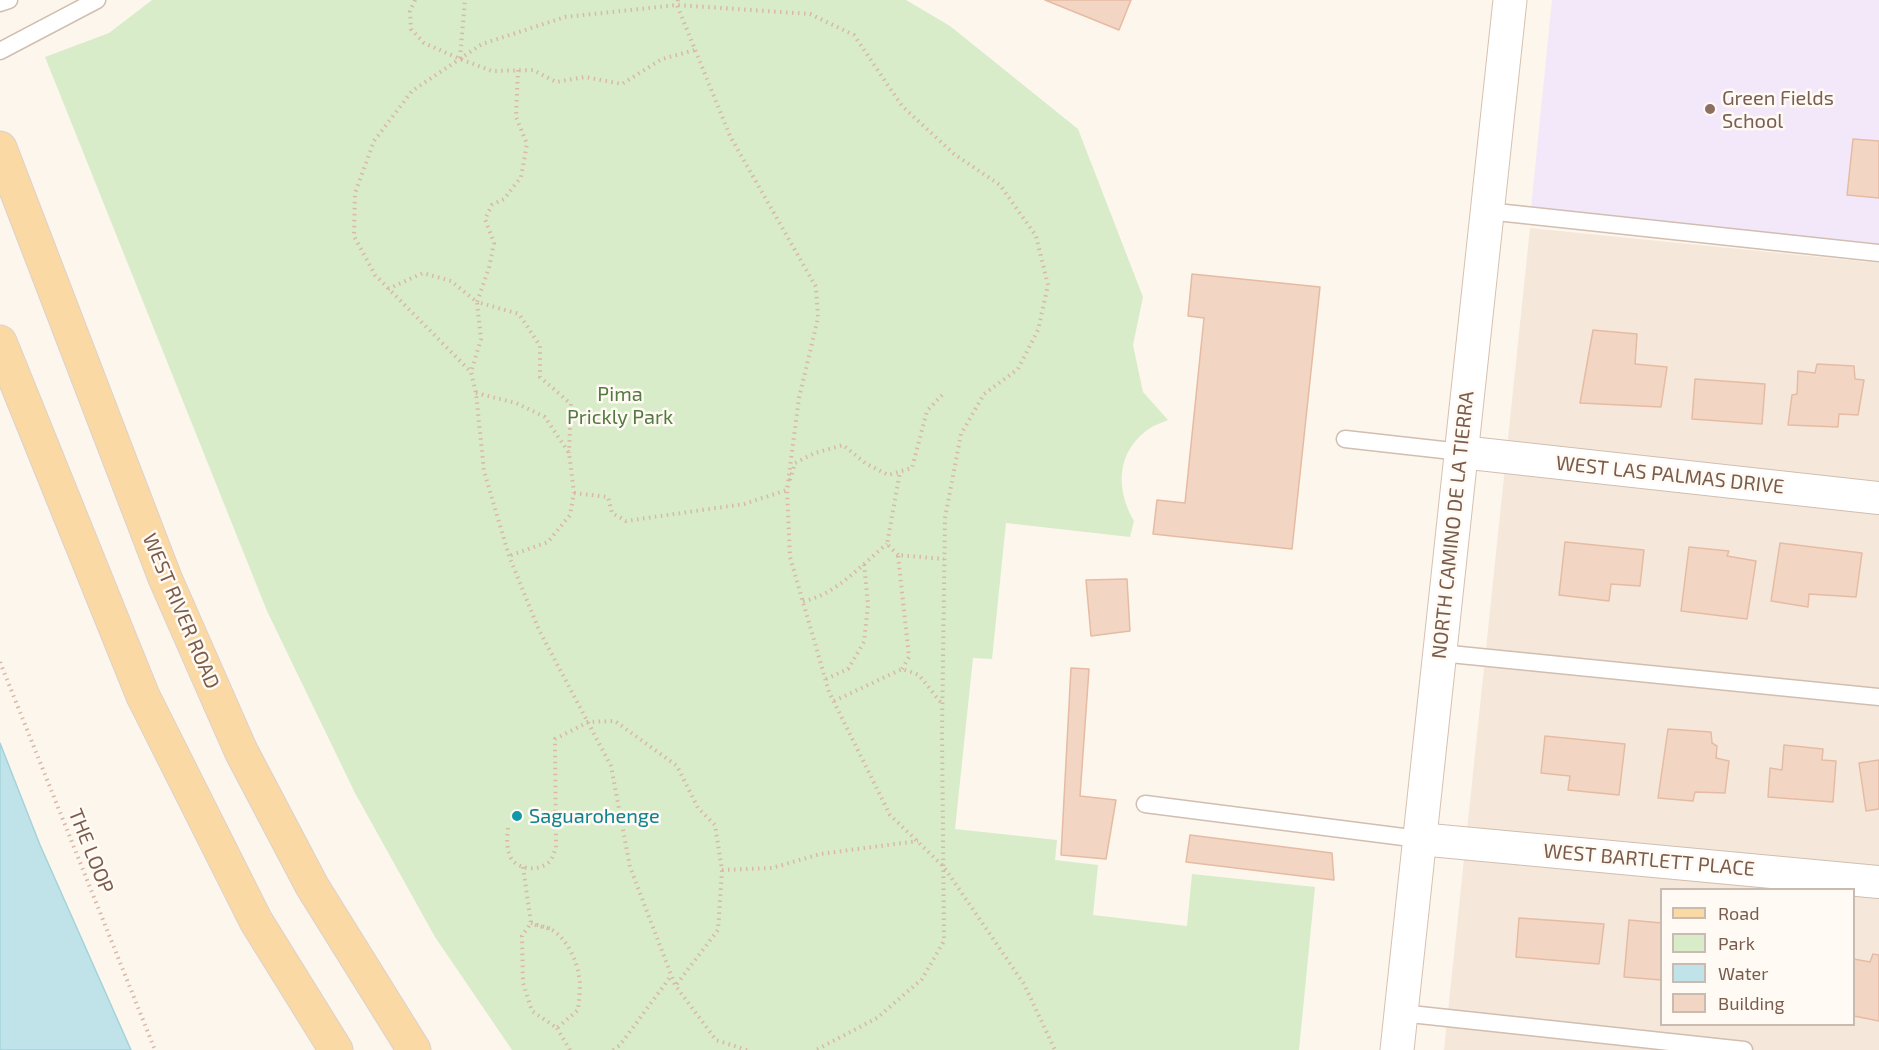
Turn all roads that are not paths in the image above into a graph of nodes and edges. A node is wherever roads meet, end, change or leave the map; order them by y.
1 (9, 0) edge
2 (97, 0) edge
3 (1510, 0) edge
4 (0, 3) edge
5 (0, 51) edge
6 (0, 148) edge
7 (1487, 211) junction
8 (1879, 253) edge
9 (0, 342) edge
10 (1345, 439) dead end
11 (1461, 452) junction
12 (1879, 498) edge
13 (1440, 653) junction
14 (1879, 697) edge
15 (1145, 804) dead end
16 (1419, 839) junction
17 (1879, 882) edge
18 (1401, 1013) junction
19 (336, 1050) edge
20 (414, 1050) edge
21 (1397, 1050) edge
22 (1744, 1050) edge

1 - 4 lane
2 - 5 lane
3 - 7 street, NORTH CAMINO DE LA TIERRA
6 - 20 main road, WEST RIVER ROAD
7 - 8 lane
7 - 11 street, NORTH CAMINO DE LA TIERRA
9 - 19 main road
10 - 11 lane
11 - 12 street, WEST LAS PALMAS DRIVE
11 - 13 street, NORTH CAMINO DE LA TIERRA
13 - 14 lane
13 - 16 street, NORTH CAMINO DE LA TIERRA
15 - 16 lane
16 - 17 street, WEST BARTLETT PLACE
16 - 18 street, NORTH CAMINO DE LA TIERRA
18 - 21 street, NORTH CAMINO DE LA TIERRA
18 - 22 lane

